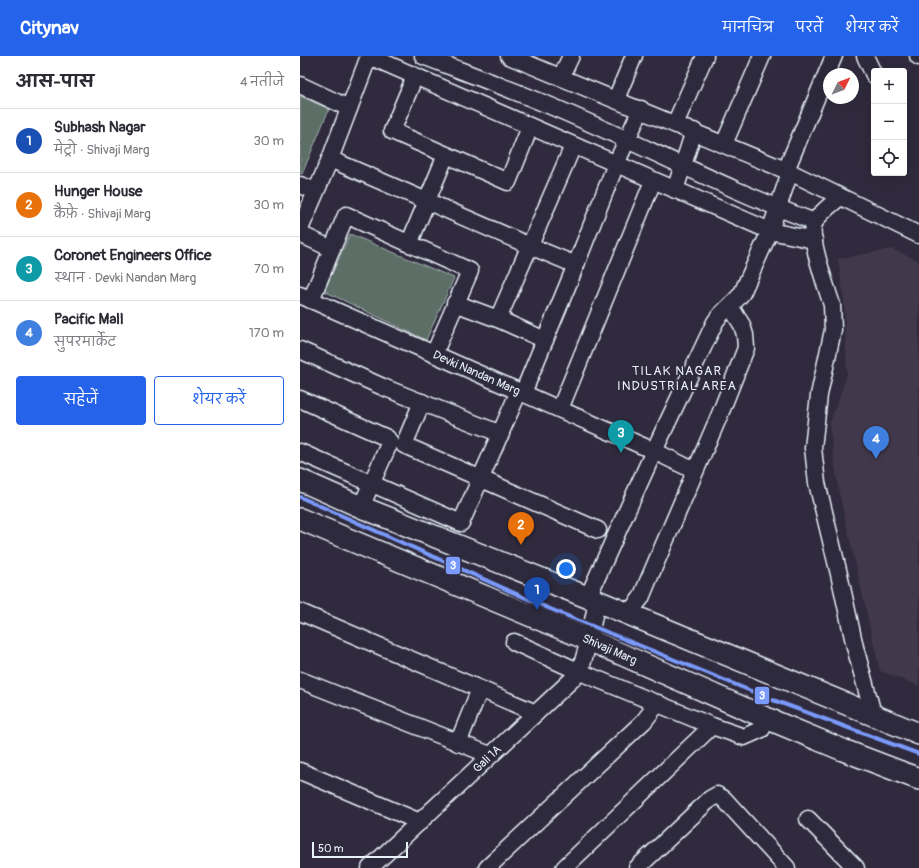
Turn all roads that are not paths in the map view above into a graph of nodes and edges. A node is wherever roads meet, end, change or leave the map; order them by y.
1 (369, 56) edge
2 (423, 56) edge
3 (571, 56) edge
4 (634, 56) edge
5 (706, 56) edge
6 (762, 56) edge
7 (834, 56) edge
8 (865, 56) edge
9 (512, 57) edge
10 (871, 69) edge
11 (415, 76) junction
12 (561, 77) junction
13 (300, 85) edge
14 (616, 99) junction
15 (349, 108) junction
16 (641, 109) junction
17 (675, 124) junction
18 (530, 127) junction
19 (694, 131) junction
20 (628, 141) junction
21 (724, 144) junction
22 (573, 146) junction
23 (446, 155) junction
24 (330, 159) junction
25 (616, 164) junction
26 (683, 166) junction
27 (788, 171) junction
28 (654, 180) junction
29 (300, 185) edge
30 (675, 190) junction
31 (316, 191) junction
32 (840, 197) junction
33 (427, 202) junction
34 (778, 208) junction
35 (815, 222) junction
36 (300, 229) edge
37 (770, 232) junction
38 (300, 234) edge
39 (919, 235) edge
40 (814, 240) junction
41 (409, 244) junction
42 (530, 246) junction
43 (332, 249) junction
44 (576, 265) junction
45 (306, 297) edge
46 (455, 303) junction
47 (730, 306) junction
48 (498, 318) junction
49 (545, 340) junction
50 (300, 350) edge
51 (434, 354) junction
52 (521, 392) junction
53 (300, 399) edge
54 (422, 402) junction
55 (560, 409) junction
56 (501, 434) junction
57 (654, 451) junction
58 (300, 452) edge
59 (695, 471) junction
60 (481, 479) junction
61 (300, 480) edge
62 (372, 484) junction
63 (361, 507) junction
64 (300, 519) edge
65 (598, 530) dead end
66 (592, 599) junction
67 (300, 612) edge
68 (628, 614) junction
69 (589, 640) junction
70 (514, 642) dead end
71 (580, 672) junction
72 (300, 680) edge
73 (480, 689) junction
74 (658, 703) junction
75 (536, 713) junction
76 (873, 714) junction
77 (766, 718) junction
78 (712, 726) junction
79 (919, 734) edge
80 (458, 743) junction
81 (490, 756) junction
82 (300, 771) edge
83 (919, 779) edge
84 (808, 819) dead end
85 (420, 822) junction
86 (642, 867) edge
87 (370, 868) edge
88 (487, 868) edge
89 (564, 868) edge
90 (787, 868) edge
91 (856, 868) edge

1 - 11 street
1 - 15 street
2 - 20 street
3 - 12 street
4 - 14 street
5 - 17 street
6 - 21 street
7 - 27 street
8 - 10 street
9 - 12 street
11 - 18 street
11 - 23 street
12 - 14 street
13 - 15 street
14 - 16 street
15 - 24 street
16 - 17 street
16 - 20 street
17 - 19 street
18 - 22 street
18 - 23 street
19 - 21 street
19 - 26 street
20 - 25 street
20 - 26 street
21 - 27 street
22 - 25 street
22 - 42 street
23 - 33 street
24 - 31 street
24 - 33 street
25 - 28 street
25 - 44 street
26 - 30 street
26 - 34 street
27 - 32 street
27 - 34 street
28 - 30 street
28 - 55 street
29 - 31 street
30 - 37 street
31 - 36 street
32 - 35 street
32 - 39 street
33 - 41 street
33 - 42 street
34 - 35 street
34 - 37 street
35 - 40 street
37 - 40 street
37 - 47 street
38 - 43 street
40 - 76 street
41 - 43 street
41 - 46 street
42 - 44 street
42 - 48 street
43 - 45 street
44 - 49 street
45 - 51 street, Devki Nandan Marg
46 - 48 street
46 - 51 street
47 - 57 street
47 - 59 street
48 - 49 street
49 - 52 street
50 - 54 street
51 - 52 street, Devki Nandan Marg
52 - 55 street, Devki Nandan Marg
52 - 56 street
53 - 62 street
54 - 56 street
54 - 60 street
55 - 57 street, Devki Nandan Marg
56 - 60 street
57 - 59 street, Devki Nandan Marg
57 - 66 street
58 - 62 street
59 - 68 street
60 - 62 street
60 - 65 street
61 - 63 main road
62 - 63 street
63 - 66 main road
64 - 69 main road, Shivaji Marg
66 - 68 main road
66 - 69 street
67 - 73 street
68 - 76 main road
69 - 71 street
69 - 77 main road, Shivaji Marg
70 - 71 street
71 - 74 street
71 - 75 street, Gali 1A
72 - 80 street
73 - 75 street
73 - 80 street
74 - 78 street
74 - 88 street
75 - 81 street, Gali 1A
76 - 79 main road
77 - 78 street
77 - 83 main road, Shivaji Marg
78 - 89 street
80 - 81 street
81 - 85 street, Gali 1A
82 - 85 street
84 - 91 street
85 - 87 street, Gali 1A
86 - 90 street

